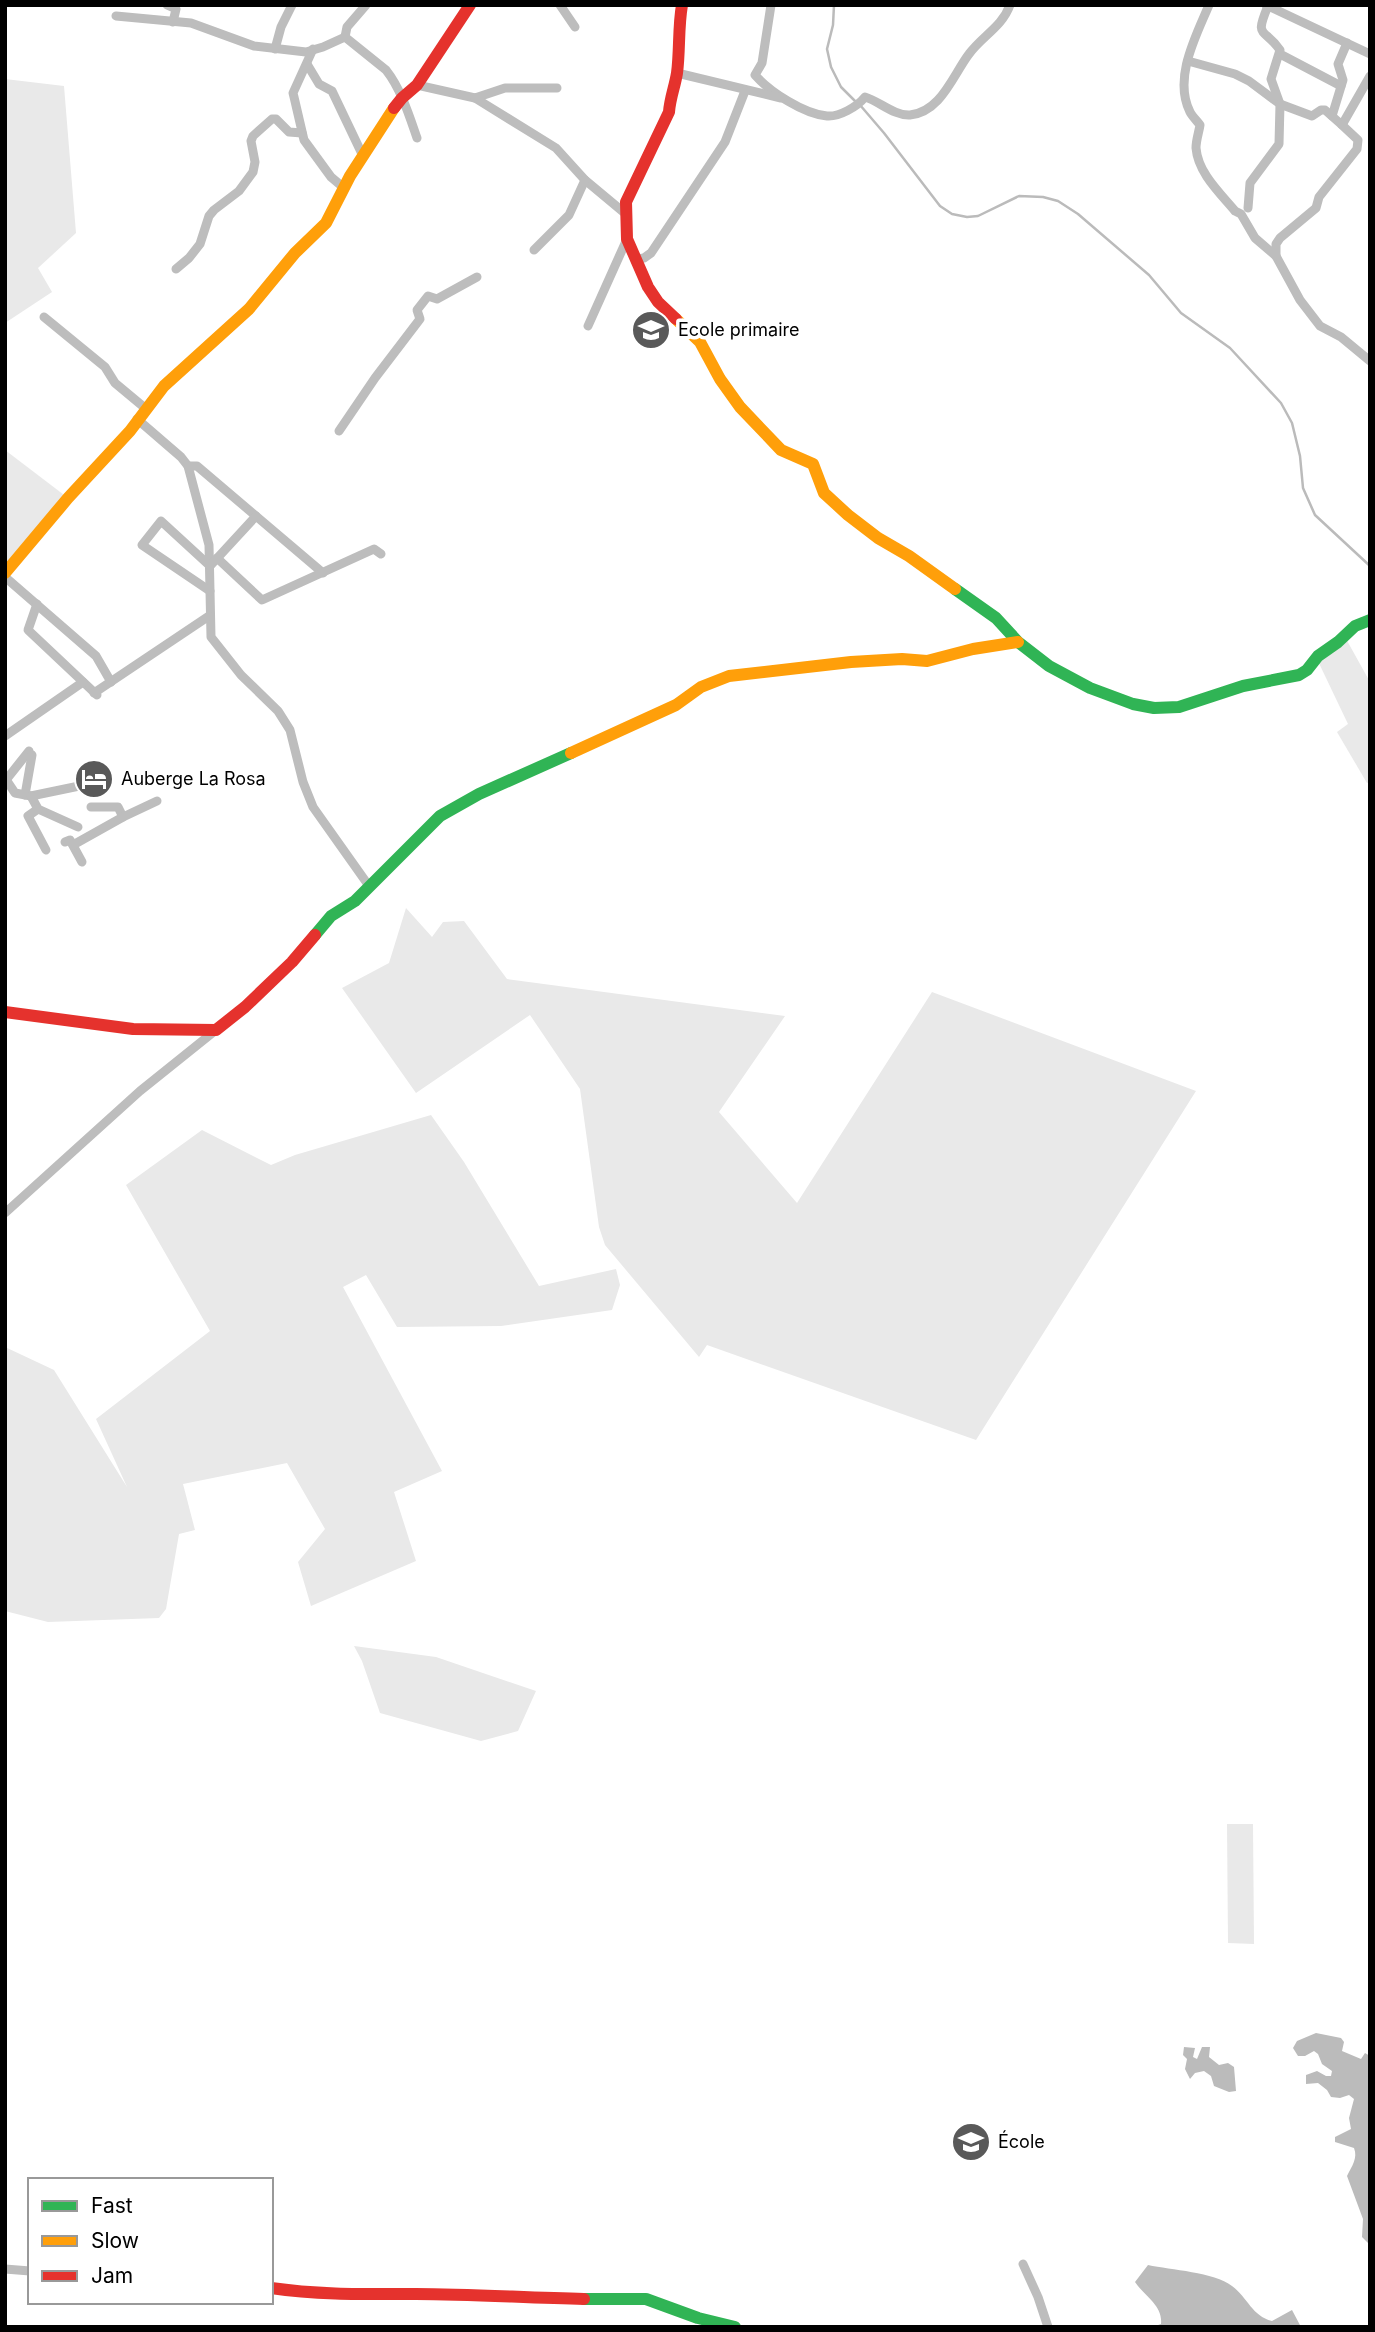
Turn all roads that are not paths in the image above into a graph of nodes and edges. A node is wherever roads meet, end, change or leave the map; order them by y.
1 (167, 5) edge
2 (292, 5) edge
3 (366, 5) edge
4 (470, 5) edge
5 (560, 5) edge
6 (682, 5) edge
7 (771, 5) edge
8 (1010, 5) edge
9 (1209, 5) edge
10 (1267, 6) edge
11 (116, 16) dead end
12 (173, 22) junction
13 (575, 27) dead end
14 (345, 37) junction
15 (1347, 43) junction
16 (275, 49) junction
17 (313, 49) junction
18 (1280, 54) junction
19 (1370, 54) edge
20 (1188, 61) junction
21 (307, 64) junction
22 (677, 73) junction
23 (1370, 76) edge
24 (417, 85) junction
25 (1341, 86) junction
26 (557, 88) dead end
27 (745, 91) junction
28 (475, 97) junction
29 (402, 98) junction
30 (785, 99) junction
31 (1280, 104) junction
32 (1332, 116) junction
33 (1342, 125) junction
34 (302, 133) junction
35 (417, 138) dead end
36 (363, 156) junction
37 (585, 180) junction
38 (344, 188) junction
39 (1248, 208) dead end
40 (627, 215) junction
41 (627, 239) junction
42 (534, 250) dead end
43 (1276, 256) junction
44 (637, 259) junction
45 (176, 269) dead end
46 (477, 278) dead end
47 (44, 317) dead end
48 (588, 326) dead end
49 (1370, 361) edge
50 (145, 408) junction
51 (137, 419) junction
52 (339, 431) dead end
53 (188, 466) junction
54 (256, 516) junction
55 (381, 554) dead end
56 (213, 562) junction
57 (323, 573) junction
58 (5, 575) edge
59 (210, 590) junction
60 (37, 604) junction
61 (209, 616) junction
62 (1370, 620) edge
63 (1018, 642) junction
64 (83, 682) junction
65 (111, 682) junction
66 (5, 723) edge
67 (9, 733) edge
68 (6, 779) edge
69 (84, 785) dead end
70 (28, 795) junction
71 (157, 801) dead end
72 (91, 807) dead end
73 (38, 809) junction
74 (123, 817) junction
75 (78, 827) dead end
76 (46, 850) dead end
77 (82, 858) dead end
78 (369, 886) junction
79 (5, 1012) edge
80 (216, 1030) junction
81 (5, 1213) edge
82 (1023, 2264) dead end
83 (5, 2269) edge
84 (28, 2271) edge
85 (273, 2288) edge
86 (735, 2327) edge
87 (1048, 2327) edge

1 - 12 street
2 - 16 street
3 - 14 street
4 - 24 street
5 - 13 street
6 - 22 street
7 - 30 street
8 - 30 street
9 - 20 street
10 - 15 street
10 - 18 street
11 - 12 street
12 - 16 street
14 - 17 street
14 - 29 street
15 - 19 street
15 - 25 street
16 - 17 street
17 - 21 street
18 - 25 street
18 - 31 street
20 - 31 street
20 - 43 street
21 - 34 street
21 - 36 street
22 - 27 street
22 - 40 street
23 - 33 street
24 - 28 street
24 - 29 street
25 - 32 street
26 - 28 street
27 - 30 street
27 - 44 street
28 - 37 street
29 - 35 street
29 - 36 street
31 - 32 street
31 - 39 street
32 - 33 street
33 - 43 street
34 - 38 street
34 - 45 street
36 - 38 street
37 - 40 street
37 - 42 street
38 - 50 street
40 - 41 street
41 - 44 street
41 - 48 street
43 - 49 street
44 - 63 street
46 - 52 street
47 - 50 street
50 - 51 street
51 - 53 street
51 - 58 street
53 - 54 street
53 - 56 street
54 - 56 street
54 - 57 street
55 - 57 street
56 - 57 street
56 - 59 street
56 - 59 street
58 - 60 street
59 - 61 street
60 - 64 street
60 - 65 street
61 - 65 street
61 - 78 street
62 - 63 street
63 - 78 street
64 - 65 street
64 - 67 street
66 - 67 street
68 - 70 street
68 - 70 street
69 - 70 street
70 - 73 street
71 - 74 street
72 - 74 street
73 - 75 street
73 - 76 street
74 - 77 street
78 - 80 street
79 - 80 street
80 - 81 street
82 - 87 street
83 - 84 street
85 - 86 street

